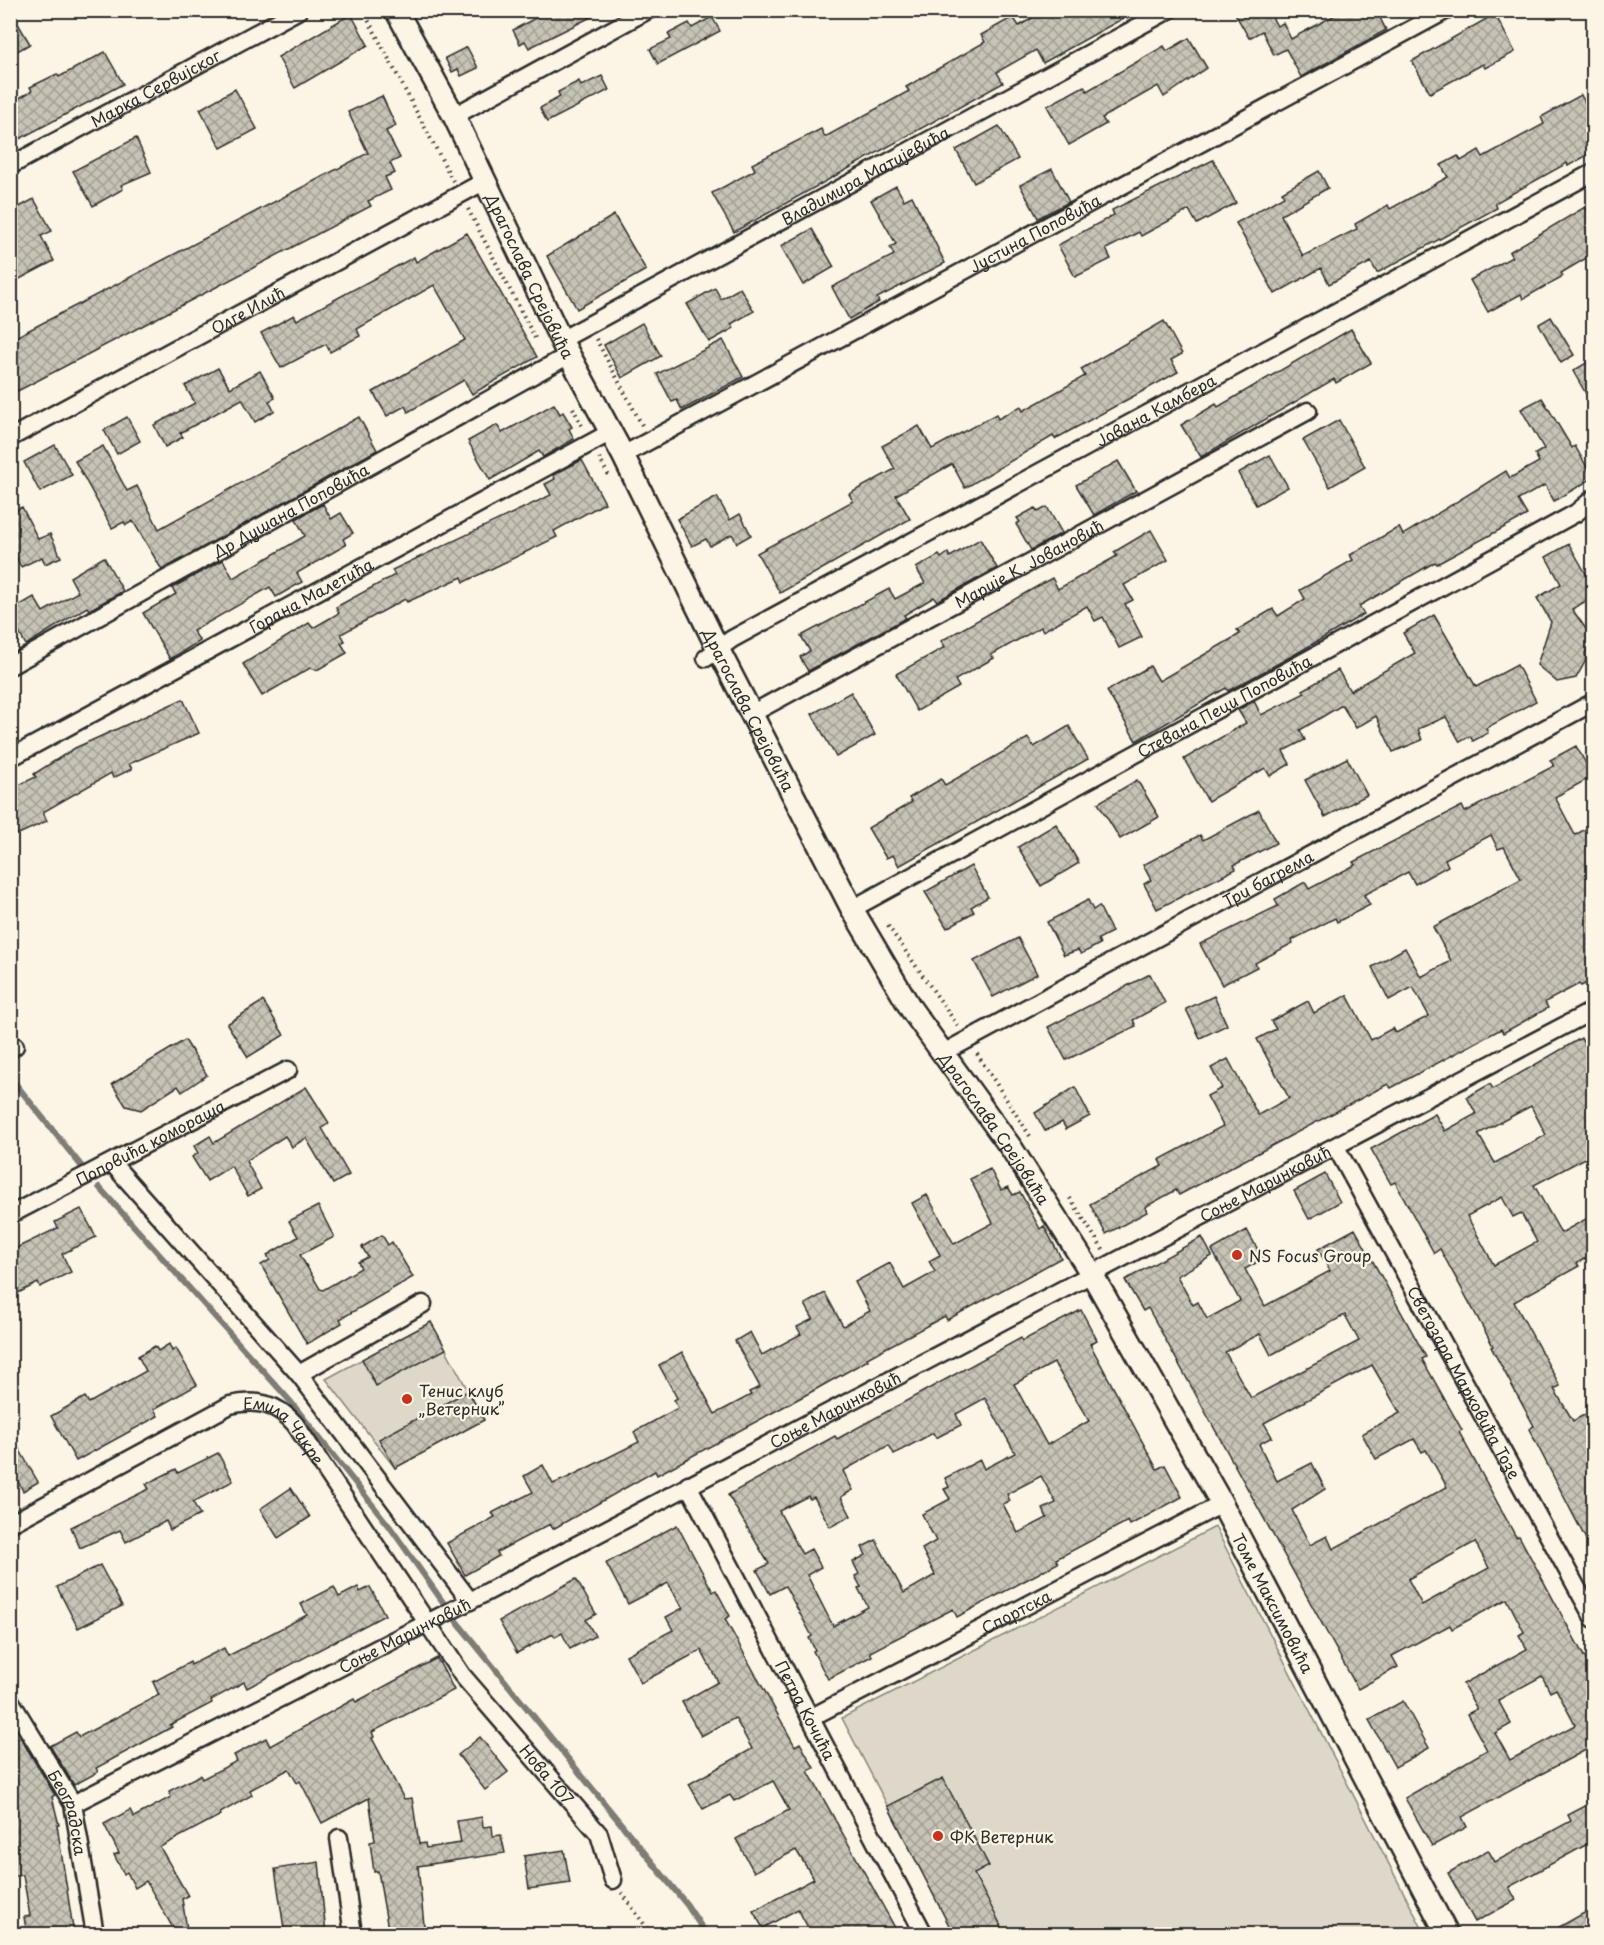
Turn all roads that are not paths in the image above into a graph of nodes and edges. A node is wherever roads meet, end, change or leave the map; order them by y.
1 (299, 10) edge
2 (396, 10) edge
3 (648, 10) edge
4 (1170, 10) edge
5 (1447, 10) edge
6 (454, 116) junction
7 (10, 166) edge
8 (1593, 172) edge
9 (485, 181) junction
10 (565, 347) junction
11 (1308, 411) dead end
12 (611, 432) junction
13 (10, 438) edge
14 (623, 455) junction
15 (1593, 498) edge
16 (711, 652) junction
17 (10, 666) edge
18 (1593, 702) edge
19 (751, 714) junction
20 (10, 758) edge
21 (860, 904) junction
22 (1593, 1011) edge
23 (943, 1053) junction
24 (288, 1070) dead end
25 (1336, 1147) junction
26 (112, 1163) junction
27 (10, 1215) edge
28 (1093, 1276) junction
29 (423, 1304) dead end
30 (299, 1374) junction
31 (688, 1485) junction
32 (1222, 1504) junction
33 (10, 1524) edge
34 (470, 1601) junction
35 (1593, 1619) edge
36 (427, 1624) junction
37 (10, 1700) edge
38 (810, 1718) junction
39 (73, 1804) junction
40 (339, 1838) dead end
41 (613, 1880) road end
42 (95, 1935) edge
43 (353, 1935) edge
44 (924, 1935) edge
45 (1447, 1935) edge

1 - 7 street, Марка Сервијског
2 - 6 street, Драгослава Срејовића
3 - 6 street
4 - 10 street, Владимира Матијевића
5 - 14 street, Јустина Поповића
6 - 9 street, Драгослава Срејовића
8 - 16 street, Јована Камбера
9 - 10 street, Драгослава Срејовића
9 - 13 street, Олге Илић
10 - 12 street, Драгослава Срејовића
10 - 17 street, Др Душана Поповића
11 - 19 street, Марије К. Јовановић
12 - 14 street, Драгослава Срејовића
12 - 20 street, Горана Малетића
14 - 16 street, Драгослава Срејовића
15 - 21 street, Стевана Пеци Поповића
16 - 19 street, Драгослава Срејовића
18 - 23 street, Три багрема
19 - 21 street, Драгослава Срејовића
21 - 23 street, Драгослава Срејовића
22 - 25 street, Соње Маринковић
23 - 28 street, Драгослава Срејовића
24 - 26 street, Поповића комораша
25 - 28 street, Соње Маринковић
25 - 35 street, Светозара Марковића Тозе
26 - 27 street, Поповића комораша
26 - 30 street
28 - 31 street, Соње Маринковић
28 - 32 street, Томе Максимовића
29 - 30 street
30 - 34 street
31 - 34 street, Соње Маринковић
31 - 38 street, Петра Кочића
32 - 38 street, Спортска
32 - 45 street, Томе Максимовића
33 - 36 street, Емила Чакре
34 - 36 street, Соње Маринковић
36 - 39 street, Соње Маринковић
36 - 41 street, Нова 107
37 - 39 street, Београдска
38 - 44 street, Петра Кочића
39 - 42 street, Београдска
40 - 43 street

